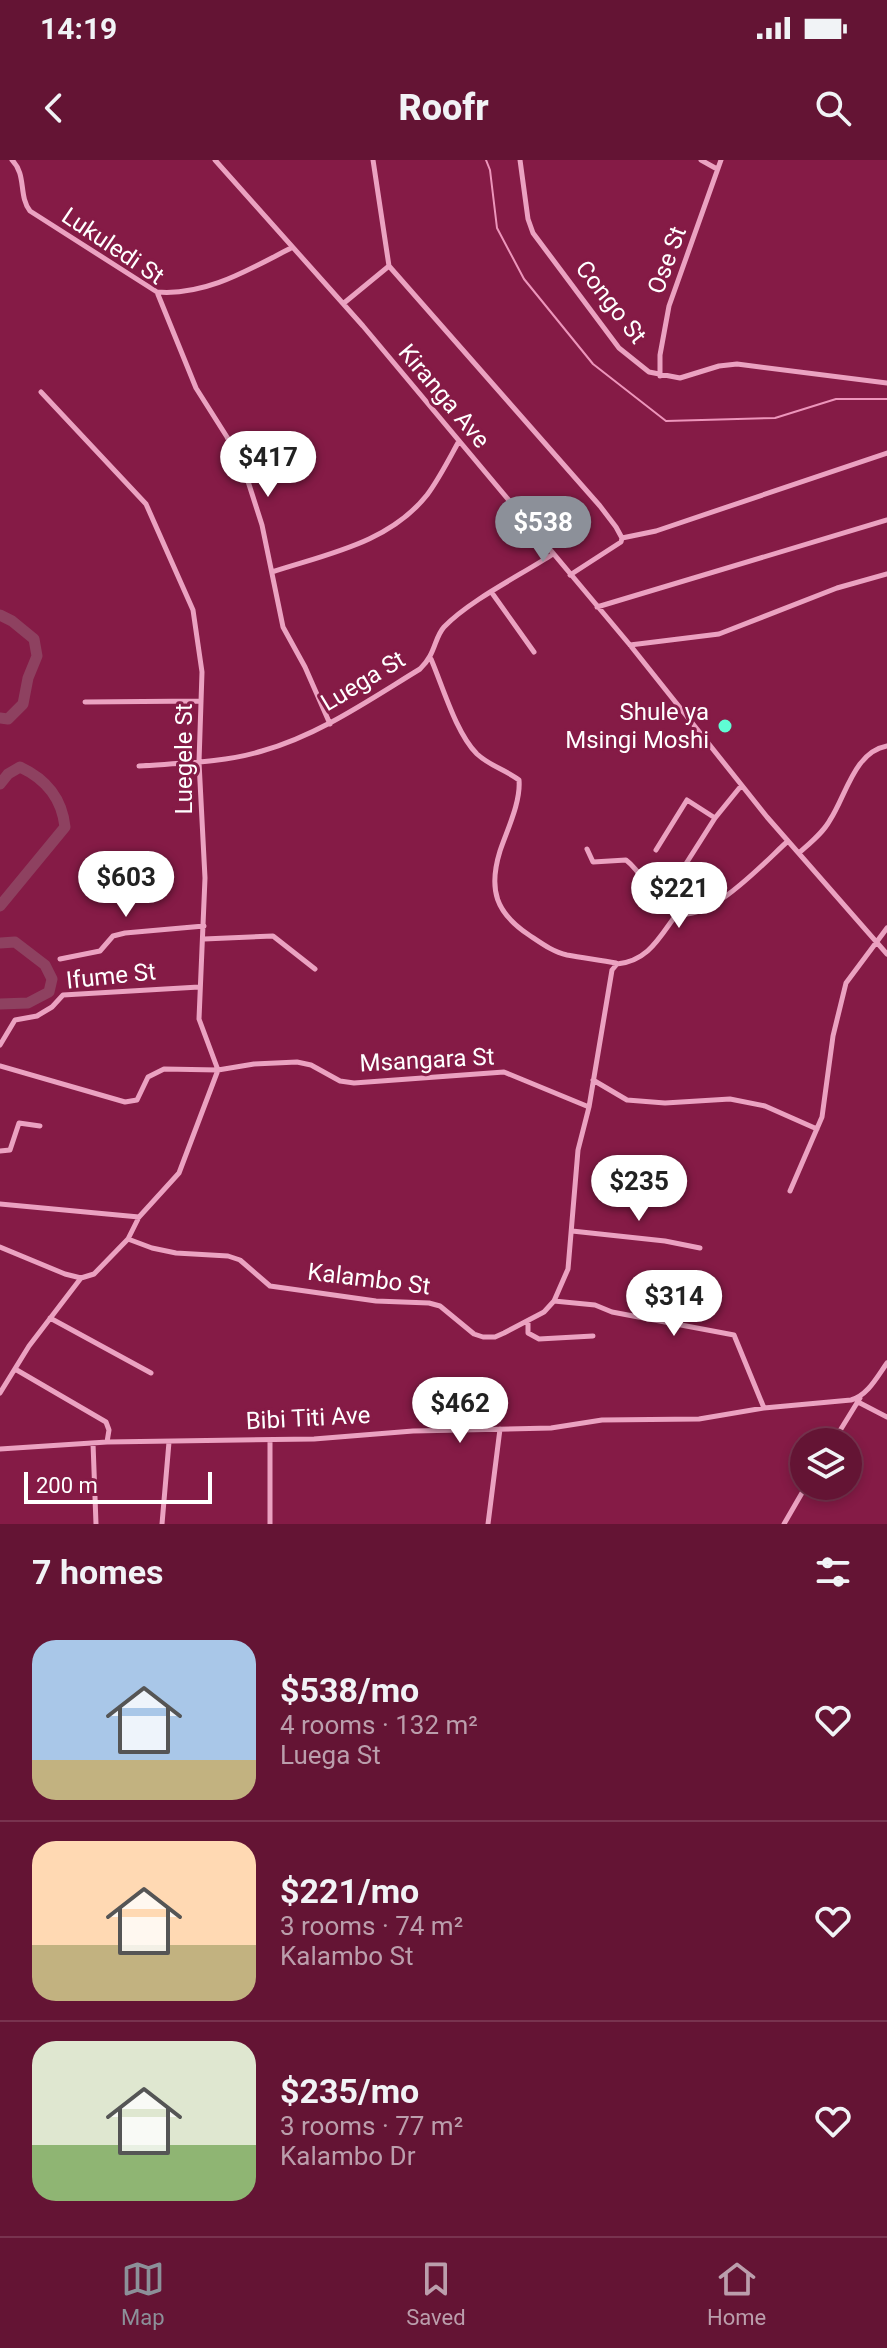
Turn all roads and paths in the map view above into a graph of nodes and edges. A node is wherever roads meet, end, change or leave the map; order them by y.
1 (12, 160) edge
2 (215, 160) edge
3 (373, 160) edge
4 (520, 160) edge
5 (701, 160) edge
6 (721, 160) edge
7 (717, 169) junction
8 (291, 248) junction
9 (389, 266) junction
10 (157, 292) junction
11 (344, 303) junction
12 (660, 376) junction
13 (887, 383) edge
14 (41, 392) dead end
15 (459, 441) junction
16 (887, 453) edge
17 (887, 520) edge
18 (622, 538) junction
19 (553, 554) junction
20 (272, 572) junction
21 (887, 574) edge
22 (570, 575) junction
23 (492, 593) junction
24 (597, 607) junction
25 (630, 645) junction
26 (534, 652) dead end
27 (431, 659) junction
28 (201, 701) junction
29 (85, 702) dead end
30 (330, 724) junction
31 (887, 746) edge
32 (199, 762) junction
33 (139, 766) dead end
34 (741, 786) junction
35 (715, 818) junction
36 (788, 841) junction
37 (587, 849) dead end
38 (656, 850) dead end
39 (799, 853) junction
40 (661, 903) junction
41 (676, 915) junction
42 (204, 926) junction
43 (887, 928) edge
44 (204, 939) junction
45 (877, 943) junction
46 (887, 954) edge
47 (60, 959) dead end
48 (617, 964) junction
49 (315, 969) dead end
50 (199, 987) junction
51 (0, 1045) edge
52 (0, 1066) edge
53 (218, 1070) junction
54 (593, 1080) junction
55 (589, 1107) junction
56 (40, 1126) dead end
57 (817, 1129) junction
58 (0, 1151) edge
59 (790, 1191) dead end
60 (0, 1204) edge
61 (139, 1217) junction
62 (572, 1231) junction
63 (128, 1239) junction
64 (0, 1247) edge
65 (700, 1248) dead end
66 (81, 1278) junction
67 (554, 1301) junction
68 (50, 1318) junction
69 (528, 1322) junction
70 (593, 1336) dead end
71 (887, 1363) edge
72 (15, 1369) junction
73 (151, 1373) dead end
74 (0, 1393) edge
75 (859, 1400) junction
76 (764, 1408) junction
77 (887, 1417) edge
78 (842, 1428) edge
79 (500, 1429) junction
80 (270, 1440) junction
81 (107, 1442) junction
82 (169, 1442) junction
83 (93, 1443) junction
84 (0, 1449) edge
85 (798, 1500) edge
86 (96, 1524) edge
87 (162, 1524) edge
88 (270, 1524) edge
89 (488, 1524) edge
90 (784, 1524) edge

1 - 10 street, Lukuledi St
2 - 8 street, Kiranga Ave
3 - 9 street
4 - 12 street, Congo St
5 - 7 street
6 - 7 street, Ose St
7 - 12 street, Ose St
8 - 10 street
8 - 11 street, Kiranga Ave
9 - 11 street
9 - 18 street
10 - 20 street, Lukuledi St
11 - 15 street, Kiranga Ave
12 - 13 street
14 - 28 street, Luegele St
15 - 19 street, Kiranga Ave
15 - 20 street
16 - 18 street
17 - 24 street
18 - 22 street
19 - 22 street, Kiranga Ave
19 - 23 street, Luega St
20 - 30 street, Lukuledi St
21 - 25 street
22 - 24 street, Kiranga Ave
23 - 26 street
23 - 27 street, Luega St
24 - 25 street, Kiranga Ave
25 - 34 street, Kiranga Ave
27 - 30 street, Luega St
27 - 48 street
28 - 29 street
28 - 32 street, Luegele St
30 - 32 street, Luega St
31 - 39 street
32 - 33 street, Luega St
32 - 42 street, Luegele St
34 - 35 street
34 - 36 street, Kiranga Ave
35 - 38 street
35 - 40 street
36 - 39 street, Kiranga Ave
36 - 41 street
37 - 40 street
39 - 45 street, Kiranga Ave
40 - 41 street
41 - 48 street
42 - 44 street, Luegele St
42 - 47 street
43 - 45 street
44 - 49 street
44 - 50 street, Luegele St
45 - 46 street, Kiranga Ave
45 - 57 street
48 - 54 street, Kalambo St
50 - 51 street, Ifume St
50 - 53 street, Luegele St
52 - 53 street, Msangara St
53 - 55 street, Msangara St
53 - 61 street
54 - 55 street, Kalambo St
54 - 57 street
55 - 62 street, Kalambo St
56 - 58 street
57 - 59 street
60 - 61 street
61 - 63 street
62 - 65 street
62 - 67 street, Kalambo St
63 - 66 street
63 - 69 street, Kalambo St
64 - 66 street
66 - 68 street
67 - 69 street, Kalambo St
67 - 76 street
68 - 72 street
68 - 73 street
69 - 70 street
71 - 75 street
72 - 74 street
72 - 81 street
75 - 76 street, Bibi Titi Ave
75 - 77 street
75 - 78 street
76 - 79 street, Bibi Titi Ave
79 - 80 street, Bibi Titi Ave
79 - 89 street
80 - 82 street, Bibi Titi Ave
80 - 88 street
81 - 82 street, Bibi Titi Ave
81 - 83 street, Bibi Titi Ave
82 - 87 street
83 - 84 street, Bibi Titi Ave
83 - 86 street
85 - 90 street

